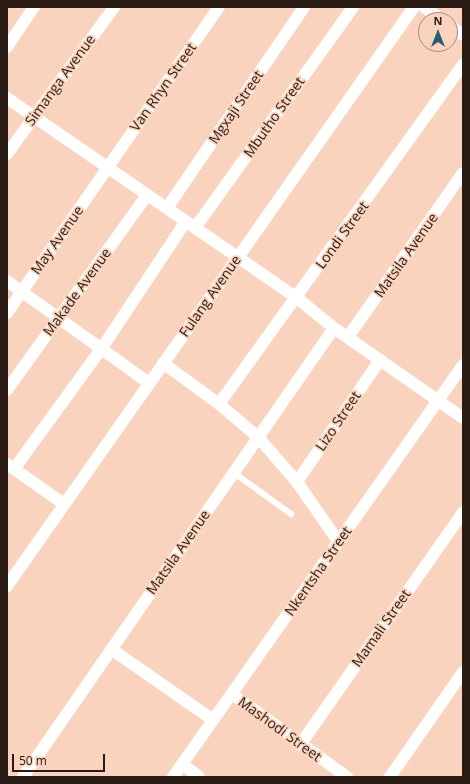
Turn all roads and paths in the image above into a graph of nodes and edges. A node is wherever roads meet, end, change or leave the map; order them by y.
1 (34, 7) edge
2 (114, 7) edge
3 (219, 7) edge
4 (304, 7) edge
5 (352, 7) edge
6 (414, 7) edge
7 (7, 47) edge
8 (463, 65) edge
9 (7, 98) edge
10 (33, 116) junction
11 (7, 154) edge
12 (108, 167) junction
13 (463, 173) edge
14 (147, 195) junction
15 (168, 208) junction
16 (191, 224) junction
17 (236, 257) junction
18 (7, 282) edge
19 (21, 292) junction
20 (297, 298) junction
21 (7, 313) edge
22 (58, 317) junction
23 (334, 328) junction
24 (348, 337) junction
25 (102, 348) junction
26 (380, 360) junction
27 (163, 363) junction
28 (463, 365) edge
29 (150, 383) junction
30 (7, 390) edge
31 (438, 400) junction
32 (219, 404) junction
33 (463, 418) edge
34 (258, 437) junction
35 (10, 467) edge
36 (233, 472) junction
37 (297, 482) junction
38 (64, 504) junction
39 (463, 512) edge
40 (291, 514) dead end
41 (338, 541) junction
42 (7, 586) edge
43 (111, 649) junction
44 (463, 672) edge
45 (232, 694) junction
46 (213, 720) junction
47 (300, 744) junction
48 (182, 764) junction
49 (23, 777) edge
50 (173, 777) edge
51 (199, 777) edge
52 (347, 777) edge
53 (390, 777) edge

1 - 7 street
2 - 10 street, Simanga Avenue
3 - 12 street, Van Rhyn Street
4 - 15 street, Mgxaji Street
5 - 16 street, Mbutho Street
6 - 17 street, Fulang Avenue
8 - 20 street, Londi Street
9 - 10 street
10 - 11 street, Simanga Avenue
10 - 12 street
12 - 14 street
12 - 19 street, May Avenue
13 - 24 street, Matsila Avenue
14 - 15 street
14 - 22 street, Makade Avenue
15 - 16 street
16 - 17 street
16 - 25 street, Mbutho Street
17 - 20 street
17 - 27 street, Fulang Avenue
18 - 19 street
19 - 21 street, May Avenue
19 - 22 street
20 - 23 street
20 - 32 street, Londi Street
22 - 25 street
22 - 30 street, Makade Avenue
23 - 24 street
23 - 34 street, Matsila Avenue
24 - 26 street
25 - 29 street
25 - 35 street, Mbutho Street
26 - 31 street
26 - 37 street, Lizo Street
27 - 29 street, Fulang Avenue
27 - 32 street
28 - 31 street, Nkentsha Street
29 - 38 street, Fulang Avenue
31 - 33 street
31 - 41 street, Nkentsha Street
32 - 34 street
34 - 36 street, Matsila Avenue
34 - 37 street
35 - 38 street
36 - 40 lane
36 - 43 street, Matsila Avenue
37 - 41 street
38 - 42 street, Fulang Avenue
39 - 47 street, Mamali Street
41 - 45 street, Nkentsha Street
43 - 46 street
43 - 49 street, Matsila Avenue
44 - 53 street
45 - 46 street, Nkentsha Street
45 - 47 street, Mashodi Street
46 - 48 street, Nkentsha Street
47 - 52 street, Mashodi Street
48 - 50 street, Nkentsha Street
48 - 51 street

